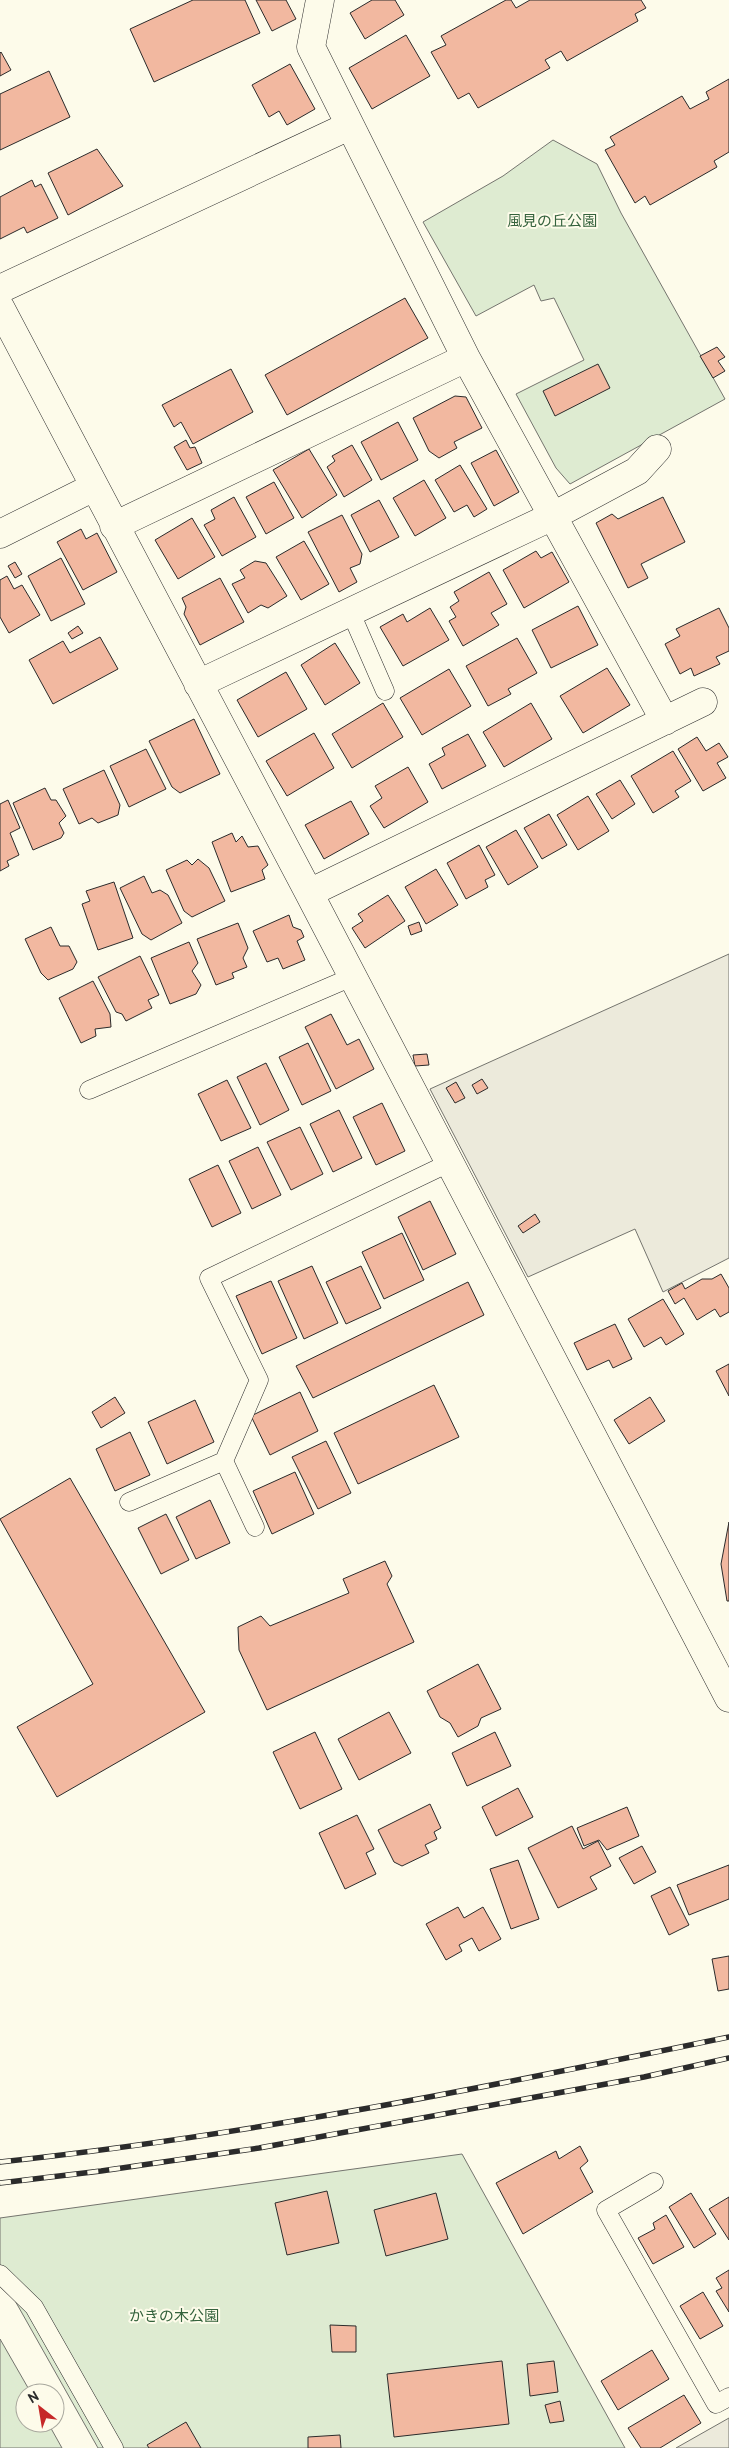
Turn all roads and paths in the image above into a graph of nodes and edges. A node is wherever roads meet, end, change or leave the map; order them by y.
1 (320, 0) edge
2 (349, 126) junction
3 (0, 289) edge
4 (0, 307) edge
5 (466, 358) junction
6 (657, 449) dead end
7 (94, 487) junction
8 (553, 516) junction
9 (114, 526) junction
10 (0, 534) edge
11 (351, 613) junction
12 (198, 684) junction
13 (385, 691) dead end
14 (703, 702) dead end
15 (665, 721) junction
16 (309, 892) junction
17 (352, 977) junction
18 (89, 1090) dead end
19 (449, 1163) junction
20 (224, 1461) junction
21 (129, 1502) dead end
22 (256, 1528) dead end
23 (729, 1698) edge
24 (654, 2182) dead end
25 (0, 2274) edge
26 (729, 2397) edge
27 (114, 2448) edge

1 - 2 street
2 - 3 street
2 - 5 street
4 - 7 street
5 - 8 street
5 - 9 street
6 - 8 street
7 - 9 street
7 - 10 street
8 - 11 street
8 - 15 street
9 - 12 street
11 - 12 street
11 - 13 lane
12 - 16 street
14 - 15 street
15 - 16 street
16 - 17 street
17 - 18 lane
17 - 19 street
19 - 20 lane
19 - 23 street
20 - 21 lane
20 - 22 lane
24 - 26 lane
25 - 27 lane

